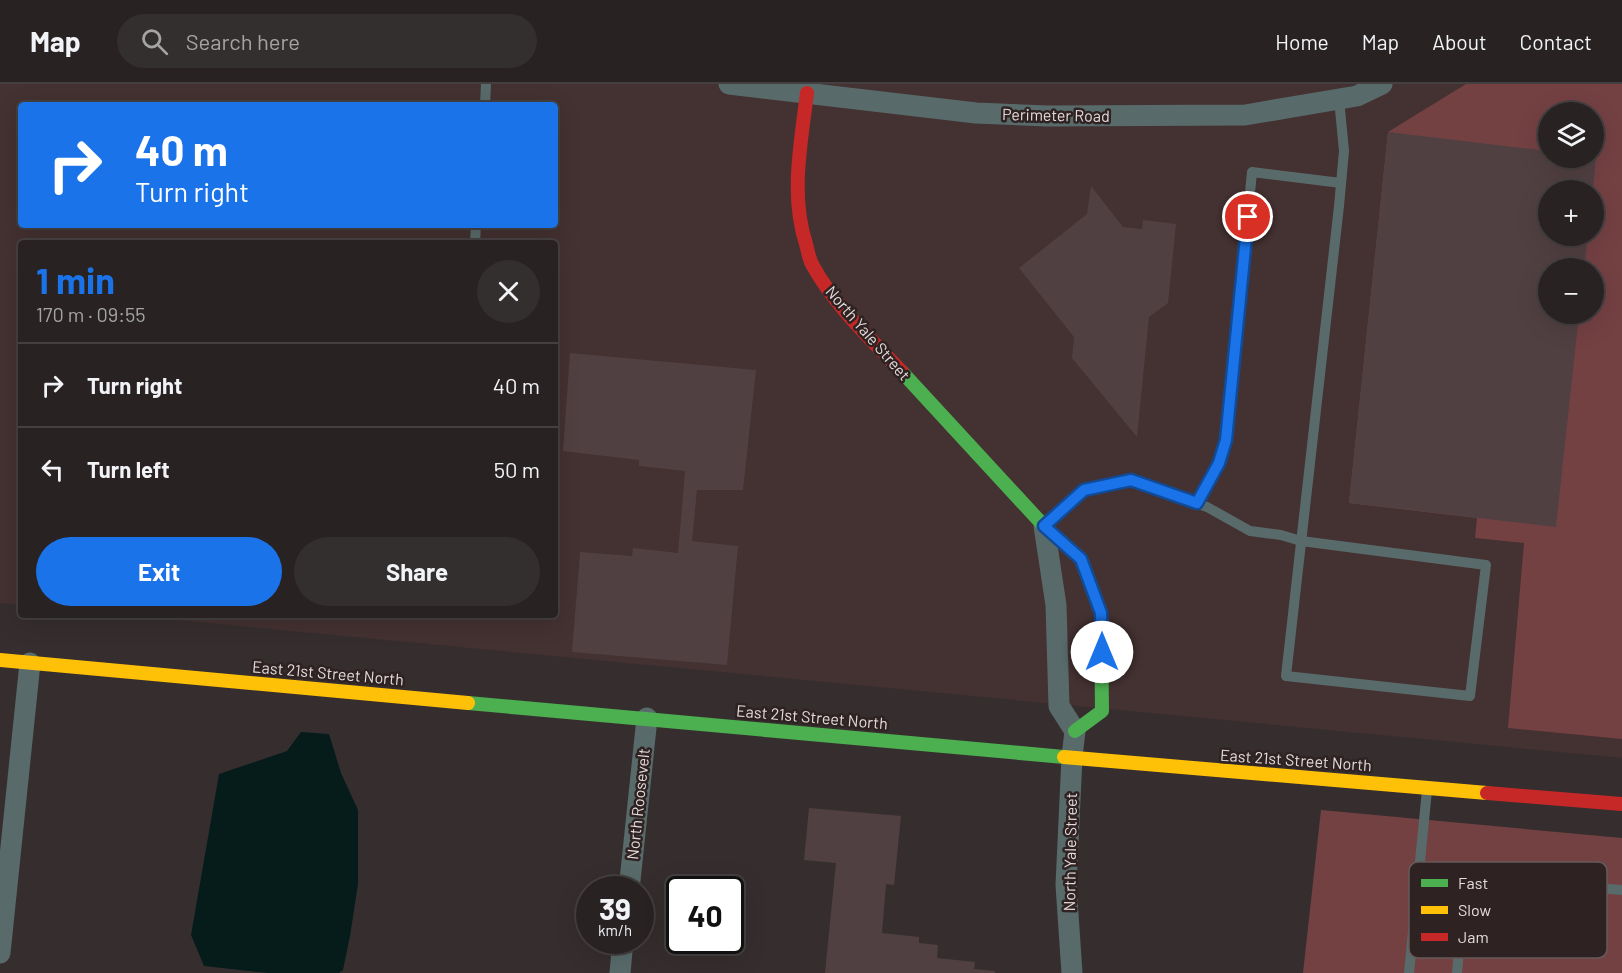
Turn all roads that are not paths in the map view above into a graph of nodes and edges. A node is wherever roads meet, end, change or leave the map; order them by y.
1 (486, 84) edge
2 (729, 84) edge
3 (1382, 84) edge
4 (807, 93) junction
5 (1340, 99) junction
6 (485, 102) edge
7 (1341, 183) junction
8 (1197, 503) junction
9 (1044, 526) junction
10 (1301, 541) junction
11 (0, 660) edge
12 (30, 663) junction
13 (647, 718) junction
14 (1075, 731) junction
15 (1072, 757) junction
16 (1428, 787) junction
17 (1622, 804) edge
18 (1420, 862) edge
19 (630, 876) edge
20 (1607, 889) edge
21 (1622, 890) edge
22 (0, 953) edge
23 (622, 954) edge
24 (1411, 958) edge
25 (1458, 958) edge
26 (620, 973) edge
27 (1072, 973) edge
28 (1409, 973) edge
29 (1457, 973) edge

1 - 6 lane
2 - 4 street, Perimeter Road
3 - 5 street, Perimeter Road
4 - 5 street, Perimeter Road
4 - 9 main road, North Yale Street
5 - 7 lane
7 - 8 lane
7 - 10 lane
8 - 9 lane
8 - 10 lane
9 - 14 street
9 - 14 main road, North Yale Street
10 - 10 lane
11 - 12 main road, East 21st Street North
12 - 13 main road, East 21st Street North
12 - 22 street
13 - 15 main road, East 21st Street North
13 - 19 street, North Roosevelt
14 - 15 street, North Yale Street
15 - 16 main road, East 21st Street North
15 - 27 street, North Yale Street
16 - 17 main road, East 21st Street North
16 - 18 lane
20 - 21 lane
23 - 26 street
24 - 28 lane
25 - 29 lane

